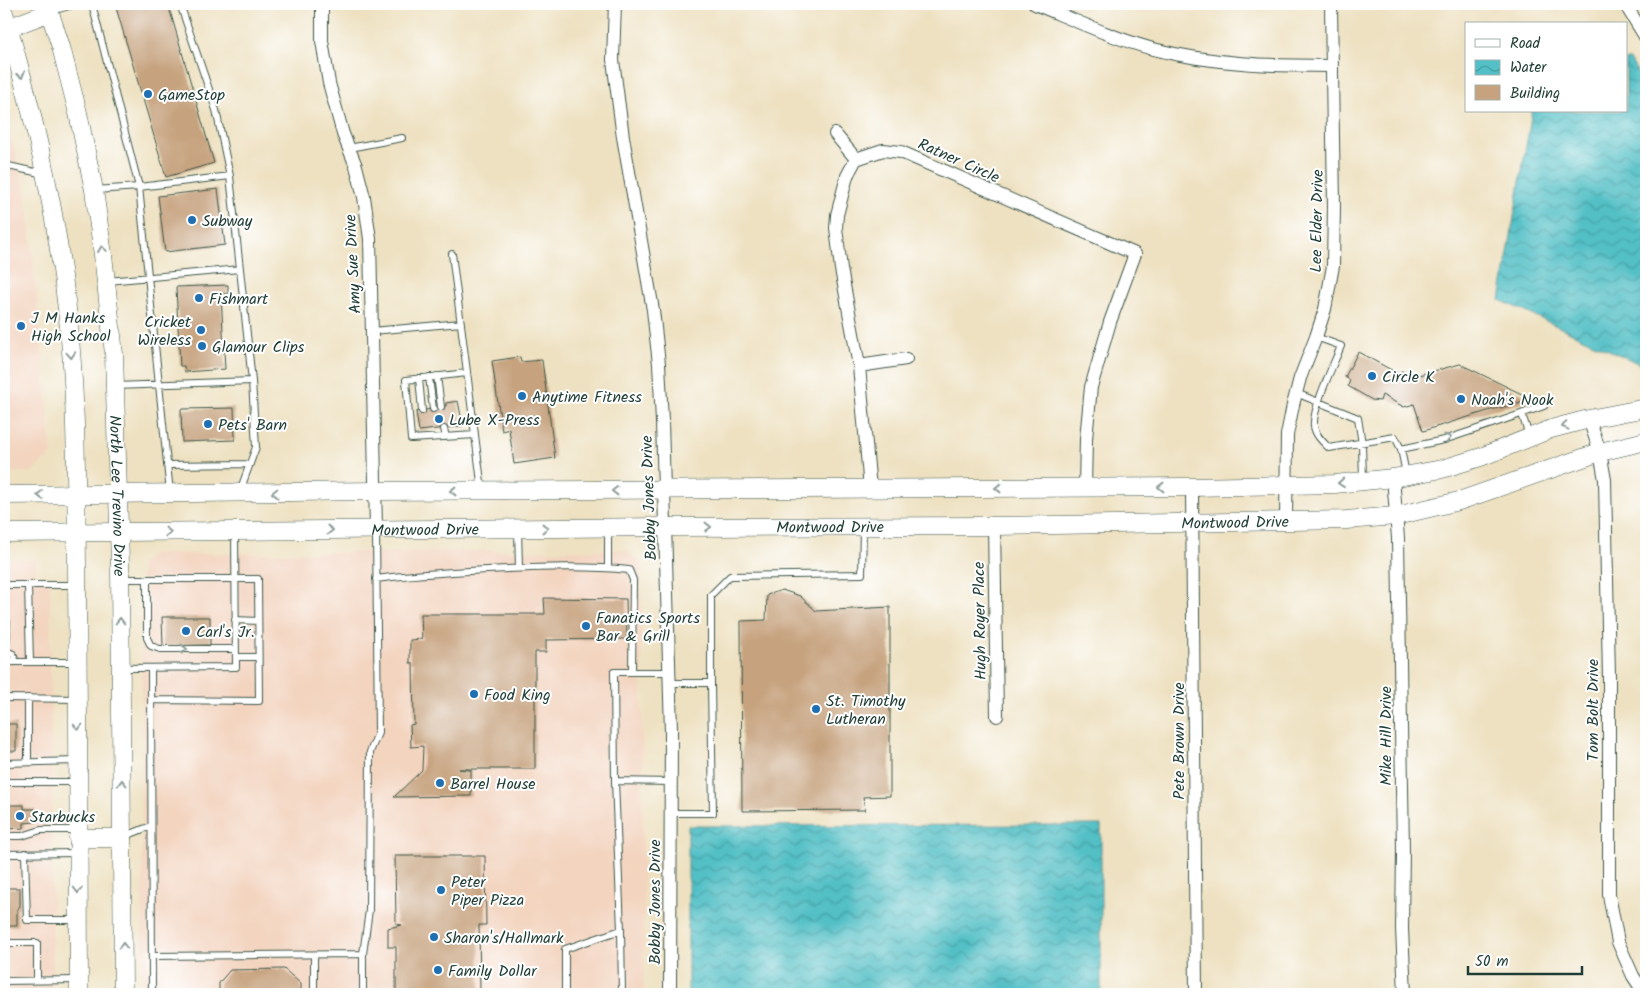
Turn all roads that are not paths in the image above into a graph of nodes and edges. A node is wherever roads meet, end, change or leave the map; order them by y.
1 (77, 4) edge
2 (92, 4) edge
3 (180, 4) edge
4 (322, 4) edge
5 (615, 4) edge
6 (1036, 4) edge
7 (1331, 4) edge
8 (1626, 4) edge
9 (48, 8) edge
10 (6, 21) edge
11 (1646, 38) edge
12 (1331, 66) junction
13 (835, 134) dead end
14 (402, 138) dead end
15 (348, 148) junction
16 (856, 158) junction
17 (4, 164) edge
18 (47, 175) junction
19 (230, 176) junction
20 (139, 187) junction
21 (94, 190) junction
22 (452, 254) dead end
23 (240, 268) junction
24 (149, 277) junction
25 (106, 281) junction
26 (460, 323) junction
27 (372, 330) junction
28 (1316, 337) junction
29 (906, 359) dead end
30 (859, 366) junction
31 (467, 373) junction
32 (437, 376) junction
33 (429, 377) junction
34 (419, 378) junction
35 (252, 381) junction
36 (158, 384) junction
37 (115, 386) junction
38 (1296, 393) junction
39 (1318, 402) junction
40 (1544, 406) dead end
41 (441, 407) dead end
42 (1646, 408) edge
43 (433, 409) dead end
44 (422, 411) dead end
45 (1522, 414) junction
46 (1589, 420) junction
47 (444, 429) dead end
48 (475, 435) junction
49 (446, 436) junction
50 (1530, 438) junction
51 (1646, 442) edge
52 (1362, 444) junction
53 (1401, 449) junction
54 (1600, 452) junction
55 (250, 464) junction
56 (167, 465) junction
57 (1400, 477) junction
58 (1363, 481) junction
59 (1286, 486) junction
60 (1085, 487) junction
61 (1192, 487) junction
62 (870, 489) junction
63 (664, 490) junction
64 (376, 491) junction
65 (482, 491) junction
66 (239, 493) junction
67 (77, 494) junction
68 (118, 494) junction
69 (170, 494) junction
70 (4, 495) edge
71 (1396, 516) junction
72 (1286, 522) junction
73 (1193, 523) junction
74 (863, 526) junction
75 (994, 526) junction
76 (608, 527) junction
77 (666, 527) junction
78 (518, 528) junction
79 (376, 530) junction
80 (235, 531) junction
81 (77, 532) junction
82 (119, 532) junction
83 (4, 533) edge
84 (519, 568) junction
85 (608, 568) junction
86 (120, 579) junction
87 (147, 579) junction
88 (235, 579) junction
89 (376, 579) junction
90 (4, 585) edge
91 (28, 585) junction
92 (78, 585) junction
93 (235, 620) junction
94 (258, 621) junction
95 (236, 649) junction
96 (4, 650) edge
97 (236, 657) junction
98 (258, 657) junction
99 (4, 662) edge
100 (16, 662) junction
101 (30, 662) junction
102 (78, 662) junction
103 (120, 668) junction
104 (151, 668) junction
105 (632, 672) junction
106 (669, 677) junction
107 (711, 683) junction
108 (4, 698) edge
109 (28, 698) junction
110 (78, 699) junction
111 (151, 700) junction
112 (997, 716) dead end
113 (78, 761) junction
114 (28, 762) junction
115 (4, 763) edge
116 (615, 781) junction
117 (4, 782) edge
118 (78, 782) junction
119 (671, 782) junction
120 (670, 813) junction
121 (151, 826) junction
122 (4, 836) edge
123 (122, 838) junction
124 (78, 840) junction
125 (25, 853) junction
126 (4, 854) edge
127 (78, 920) junction
128 (621, 930) junction
129 (4, 943) edge
130 (363, 954) junction
131 (314, 955) junction
132 (152, 956) junction
133 (37, 980) junction
134 (4, 981) edge
135 (79, 987) edge
136 (123, 994) edge
137 (152, 994) edge
138 (314, 994) edge
139 (363, 994) edge
140 (565, 994) edge
141 (622, 994) edge
142 (670, 994) edge
143 (1196, 994) edge
144 (1405, 994) edge
145 (1645, 994) edge

1 - 9 lane
2 - 20 lane
3 - 19 lane
4 - 15 street, Amy Sue Drive
5 - 63 street, Bobby Jones Drive
6 - 12 street
7 - 12 street, Lee Elder Drive
8 - 11 street
9 - 10 main road
9 - 21 main road, North Lee Trevino Drive
10 -> 18 main road
12 - 28 street, Lee Elder Drive
13 - 16 street
14 - 15 lane
15 - 27 street, Amy Sue Drive
16 - 30 street
16 - 60 street, Ratner Circle
17 - 18 lane
18 -> 67 main road
19 - 20 lane
19 - 23 lane
20 - 21 lane
20 - 24 lane
25 -> 21 main road, North Lee Trevino Drive
22 - 26 lane
23 - 24 lane
23 - 35 lane
24 - 25 lane
24 - 36 lane
25 - 37 main road, North Lee Trevino Drive
26 - 27 lane
26 - 31 lane
27 - 64 street, Amy Sue Drive
28 - 38 street, Lee Elder Drive
28 - 39 lane
29 - 30 street
30 - 62 street
31 - 32 lane
31 - 48 lane
32 - 33 lane
32 - 41 lane
33 - 34 lane
33 - 43 lane
34 - 44 lane
34 - 49 lane
35 - 36 lane
35 - 55 lane
36 - 37 lane
36 - 56 lane
37 - 68 main road, North Lee Trevino Drive
38 - 39 lane
38 - 59 street, Lee Elder Drive
39 - 52 lane
39 - 52 lane
40 - 45 lane
42 - 46 main road
45 - 50 lane
53 -> 45 lane
46 -> 50 main road
46 - 54 street, Tom Bolt Drive
47 - 49 lane
48 - 49 lane
48 - 65 lane
50 - 57 main road
51 - 54 main road, Montwood Drive
52 - 53 lane
52 - 58 lane
53 - 57 lane
54 - 71 main road, Montwood Drive
54 - 145 street, Tom Bolt Drive
55 - 56 lane
55 - 66 lane
56 - 69 lane
57 - 58 main road
57 - 71 street, Mike Hill Drive
58 -> 59 main road
59 - 61 main road
59 - 72 street, Lee Elder Drive
61 -> 60 main road
60 -> 62 main road
61 - 73 street, Pete Brown Drive
62 - 63 main road
63 -> 65 main road
63 - 77 street, Bobby Jones Drive
65 -> 64 main road
64 -> 66 main road
64 - 79 street, Amy Sue Drive
66 - 69 main road
67 - 68 main road
67 -> 70 main road
67 - 81 main road
68 - 69 main road
68 - 82 main road, North Lee Trevino Drive
71 - 72 main road, Montwood Drive
71 - 144 street, Mike Hill Drive
72 - 73 main road, Montwood Drive
73 - 75 main road, Montwood Drive
73 - 143 street, Pete Brown Drive
74 - 75 main road, Montwood Drive
77 -> 74 main road, Montwood Drive
74 - 107 lane
75 - 112 street, Hugh Royer Place
76 - 77 main road, Montwood Drive
78 -> 76 main road, Montwood Drive
76 - 85 lane
77 - 106 street, Bobby Jones Drive
78 - 79 main road, Montwood Drive
78 - 84 lane
80 -> 79 main road, Montwood Drive
79 - 89 lane
82 -> 80 main road, Montwood Drive
80 - 88 lane
81 - 82 main road, Montwood Drive
81 - 83 main road, Montwood Drive
81 - 92 main road
82 - 86 main road, North Lee Trevino Drive
84 - 85 lane
84 - 89 lane
85 - 105 lane
86 - 87 lane
103 -> 86 main road, North Lee Trevino Drive
87 - 88 lane
87 -> 95 lane
88 - 93 lane
88 - 94 lane
89 - 130 lane
90 - 91 lane
91 - 92 lane
91 - 101 lane
92 - 102 main road
93 - 94 lane
93 - 95 lane
94 - 98 lane
95 - 97 lane
96 - 100 lane
97 - 98 lane
97 - 104 lane
98 - 111 lane
99 - 100 lane
100 - 101 lane
101 - 102 lane
102 - 110 main road
103 - 104 lane
123 -> 103 main road, North Lee Trevino Drive
104 - 111 lane
105 - 106 lane
105 - 116 lane
106 - 107 lane
106 - 119 street, Bobby Jones Drive
107 - 120 lane
108 - 109 lane
109 - 110 lane
109 - 114 lane
110 -> 113 main road
111 - 121 lane
113 - 114 lane
113 - 118 main road
114 - 115 lane
116 - 119 lane
116 - 128 lane
117 - 118 lane
118 - 124 main road
119 - 120 street, Bobby Jones Drive
120 - 142 street, Bobby Jones Drive
121 - 123 lane
121 - 132 lane
122 - 124 lane
123 - 124 main road
136 -> 123 main road, North Lee Trevino Drive
124 - 125 lane
124 -> 127 main road
125 - 126 lane
125 - 127 lane
127 - 135 main road
128 - 140 lane
128 - 141 lane
129 - 133 lane
130 - 131 lane
130 - 139 lane
131 - 132 lane
131 - 138 lane
132 - 137 lane
133 - 134 lane
133 - 135 lane

